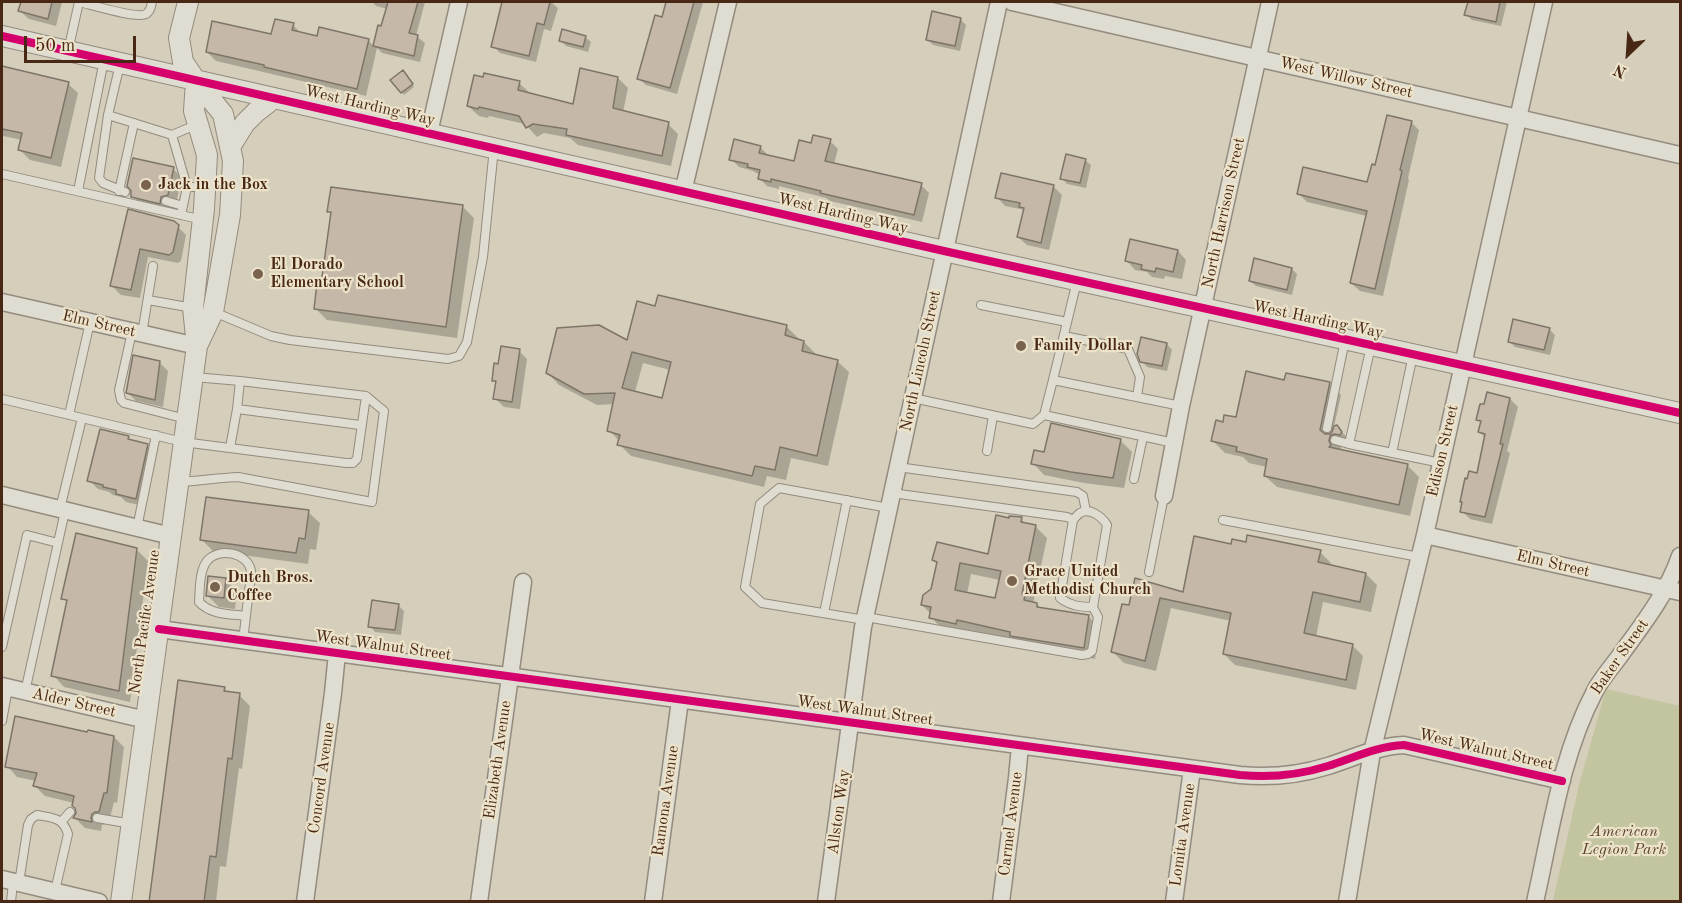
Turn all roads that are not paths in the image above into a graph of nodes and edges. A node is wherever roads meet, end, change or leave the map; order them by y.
1 (79, 2) edge
2 (152, 2) edge
3 (188, 2) edge
4 (459, 2) edge
5 (728, 2) edge
6 (999, 2) edge
7 (1011, 2) edge
8 (1270, 2) edge
9 (1544, 2) edge
10 (2, 36) edge
11 (68, 51) junction
12 (1258, 58) junction
13 (112, 62) junction
14 (196, 81) junction
15 (274, 98) junction
16 (108, 115) junction
17 (1518, 117) junction
18 (135, 123) junction
19 (198, 123) junction
20 (429, 133) junction
21 (172, 135) junction
22 (230, 147) junction
23 (494, 148) junction
24 (1680, 155) edge
25 (2, 174) edge
26 (196, 187) junction
27 (78, 191) junction
28 (684, 192) junction
29 (166, 201) dead end
30 (183, 206) junction
31 (181, 215) junction
32 (203, 220) junction
33 (944, 251) junction
34 (153, 266) dead end
35 (1077, 281) junction
36 (147, 300) junction
37 (2, 302) edge
38 (981, 305) dead end
39 (193, 308) junction
40 (1203, 309) junction
41 (213, 312) junction
42 (90, 322) junction
43 (1066, 322) junction
44 (137, 333) junction
45 (1064, 336) junction
46 (1345, 340) junction
47 (197, 346) junction
48 (1371, 346) junction
49 (1413, 355) junction
50 (1463, 366) junction
51 (193, 377) junction
52 (1053, 380) junction
53 (240, 381) junction
54 (366, 396) junction
55 (1137, 397) junction
56 (913, 398) junction
57 (2, 399) edge
58 (1181, 406) junction
59 (237, 409) junction
60 (1680, 413) edge
61 (69, 415) junction
62 (1044, 415) junction
63 (993, 416) junction
64 (82, 418) junction
65 (187, 419) junction
66 (360, 425) junction
67 (1327, 428) dead end
68 (156, 435) junction
69 (1143, 436) junction
70 (1335, 440) dead end
71 (183, 442) junction
72 (1174, 444) junction
73 (1349, 444) junction
74 (230, 448) junction
75 (987, 451) dead end
76 (1392, 453) junction
77 (1441, 464) junction
78 (898, 467) junction
79 (1134, 479) dead end
80 (178, 482) junction
81 (2, 495) edge
82 (1164, 496) joint
83 (847, 500) junction
84 (891, 500) junction
85 (63, 510) junction
86 (1086, 511) junction
87 (1073, 520) junction
88 (1223, 520) dead end
89 (137, 528) junction
90 (1425, 535) junction
91 (171, 536) junction
92 (58, 543) junction
93 (1680, 556) edge
94 (1419, 558) junction
95 (1149, 572) dead end
96 (523, 582) dead end
97 (1673, 590) edge
98 (1093, 607) junction
99 (824, 613) junction
100 (246, 616) junction
101 (865, 618) junction
102 (159, 629) junction
103 (243, 641) junction
104 (2, 647) edge
105 (337, 654) junction
106 (510, 677) junction
107 (5, 687) edge
108 (25, 692) junction
109 (680, 700) junction
110 (146, 720) junction
111 (2, 721) edge
112 (851, 723) junction
113 (1020, 746) junction
114 (1372, 752) junction
115 (1192, 769) junction
116 (1562, 781) junction
117 (70, 812) dead end
118 (97, 818) dead end
119 (62, 821) junction
120 (132, 824) junction
121 (11, 881) edge
122 (55, 891) junction
123 (11, 902) edge
124 (99, 902) edge
125 (121, 902) edge
126 (305, 902) edge
127 (479, 902) edge
128 (653, 902) edge
129 (826, 902) edge
130 (1001, 902) edge
131 (1174, 902) edge
132 (1347, 902) edge
133 (1535, 902) edge

1 - 2 lane
1 - 11 lane
3 - 14 street
4 - 20 street
5 - 28 street
6 - 33 street, North Lincoln Street
7 - 12 street, West Willow Street
8 - 12 street, North Harrison Street
9 - 17 street, Edison Street
10 - 11 street, West Harding Way
11 - 13 street, West Harding Way
12 - 17 street, West Willow Street
12 - 40 street, North Harrison Street
13 - 14 street, West Harding Way
13 - 16 lane
13 - 27 lane
14 - 15 street, West Harding Way
14 - 19 street, North Pacific Avenue
14 - 22 street, North Pacific Avenue
15 - 20 street, West Harding Way
15 - 22 street
16 - 18 lane
16 - 18 lane
17 - 24 street, West Willow Street
17 - 50 street, Edison Street
18 - 21 lane
19 - 21 lane
19 - 26 street, North Pacific Avenue
20 - 23 street, West Harding Way
21 - 26 lane
22 - 41 street, North Pacific Avenue
23 - 28 street, West Harding Way
23 - 41 lane
25 - 27 lane
26 - 30 lane
26 - 32 street, North Pacific Avenue
27 - 31 lane
28 - 33 street, West Harding Way
29 - 30 lane
30 - 31 lane
31 - 32 lane
32 - 39 street, North Pacific Avenue
33 - 35 street, West Harding Way
33 - 56 street, North Lincoln Street
34 - 36 lane
35 - 40 street, West Harding Way
35 - 43 lane
36 - 39 lane
36 - 44 lane
37 - 42 street, Elm Street
38 - 43 lane
39 - 47 street, North Pacific Avenue
40 - 46 street, West Harding Way
40 - 58 street, North Harrison Street
41 - 47 street, North Pacific Avenue
42 - 44 street, Elm Street
42 - 61 lane
43 - 45 lane
44 - 47 street, Elm Street
44 - 65 lane
45 - 52 lane
45 - 55 lane
46 - 48 street, West Harding Way
46 - 67 lane
47 - 51 street, North Pacific Avenue
48 - 49 street, West Harding Way
48 - 73 lane
49 - 50 street, West Harding Way
49 - 76 lane
50 - 60 street, West Harding Way
50 - 77 street, Edison Street
51 - 53 lane
51 - 65 street, North Pacific Avenue
52 - 55 lane
52 - 62 lane
53 - 54 lane
53 - 59 lane
54 - 66 lane
54 - 80 lane
55 - 58 lane
56 - 63 lane
56 - 78 street, North Lincoln Street
57 - 61 lane
58 - 72 street, North Harrison Street
59 - 66 lane
59 - 74 lane
61 - 64 lane
62 - 63 lane
62 - 69 lane
63 - 75 lane
64 - 68 lane
64 - 85 lane
65 - 71 street, North Pacific Avenue
66 - 74 lane
68 - 71 lane
68 - 89 lane
69 - 72 lane
69 - 79 lane
70 - 73 lane
71 - 74 lane
71 - 80 street, North Pacific Avenue
72 - 82 street, North Harrison Street
73 - 76 lane
76 - 77 lane
77 - 90 street, Edison Street
78 - 84 street, North Lincoln Street
78 - 86 lane
80 - 91 street, North Pacific Avenue
81 - 85 street
82 - 95 lane
83 - 84 lane
83 - 99 lane
83 - 99 lane
84 - 87 lane
84 - 101 street, North Lincoln Street
85 - 89 street
85 - 92 lane
86 - 87 lane
86 - 98 lane
87 - 98 lane
88 - 94 lane
89 - 91 street
90 - 94 street, Edison Street
90 - 97 street, Elm Street
91 - 102 street, North Pacific Avenue
92 - 104 lane
92 - 108 lane
93 - 97 street, Baker Street
94 - 114 street, Edison Street
96 - 106 street, Elizabeth Avenue
97 - 116 street, Baker Street
98 - 101 lane
99 - 101 lane
100 - 100 lane
100 - 103 lane
101 - 112 street, North Lincoln Street
102 - 103 street, West Walnut Street
102 - 110 street, North Pacific Avenue
103 - 105 street, West Walnut Street
105 - 106 street, West Walnut Street
105 - 126 street, Concord Avenue
106 - 109 street, West Walnut Street
106 - 127 street, Elizabeth Avenue
107 - 108 street, Alder Street
107 - 111 lane
108 - 110 street, Alder Street
109 - 112 street, West Walnut Street
109 - 128 street, Ramona Avenue
110 - 120 street, North Pacific Avenue
112 - 113 street, West Walnut Street
112 - 129 street, Allston Way
113 - 115 street, West Walnut Street
113 - 130 street, Carmel Avenue
114 - 115 street, West Walnut Street
114 - 116 street, West Walnut Street
114 - 132 street, Edison Street
115 - 131 street, Lomita Avenue
116 - 133 street, Baker Street
117 - 119 lane
118 - 120 lane
119 - 121 lane
119 - 122 lane
120 - 125 street, North Pacific Avenue
121 - 122 street
121 - 123 lane
122 - 124 street

